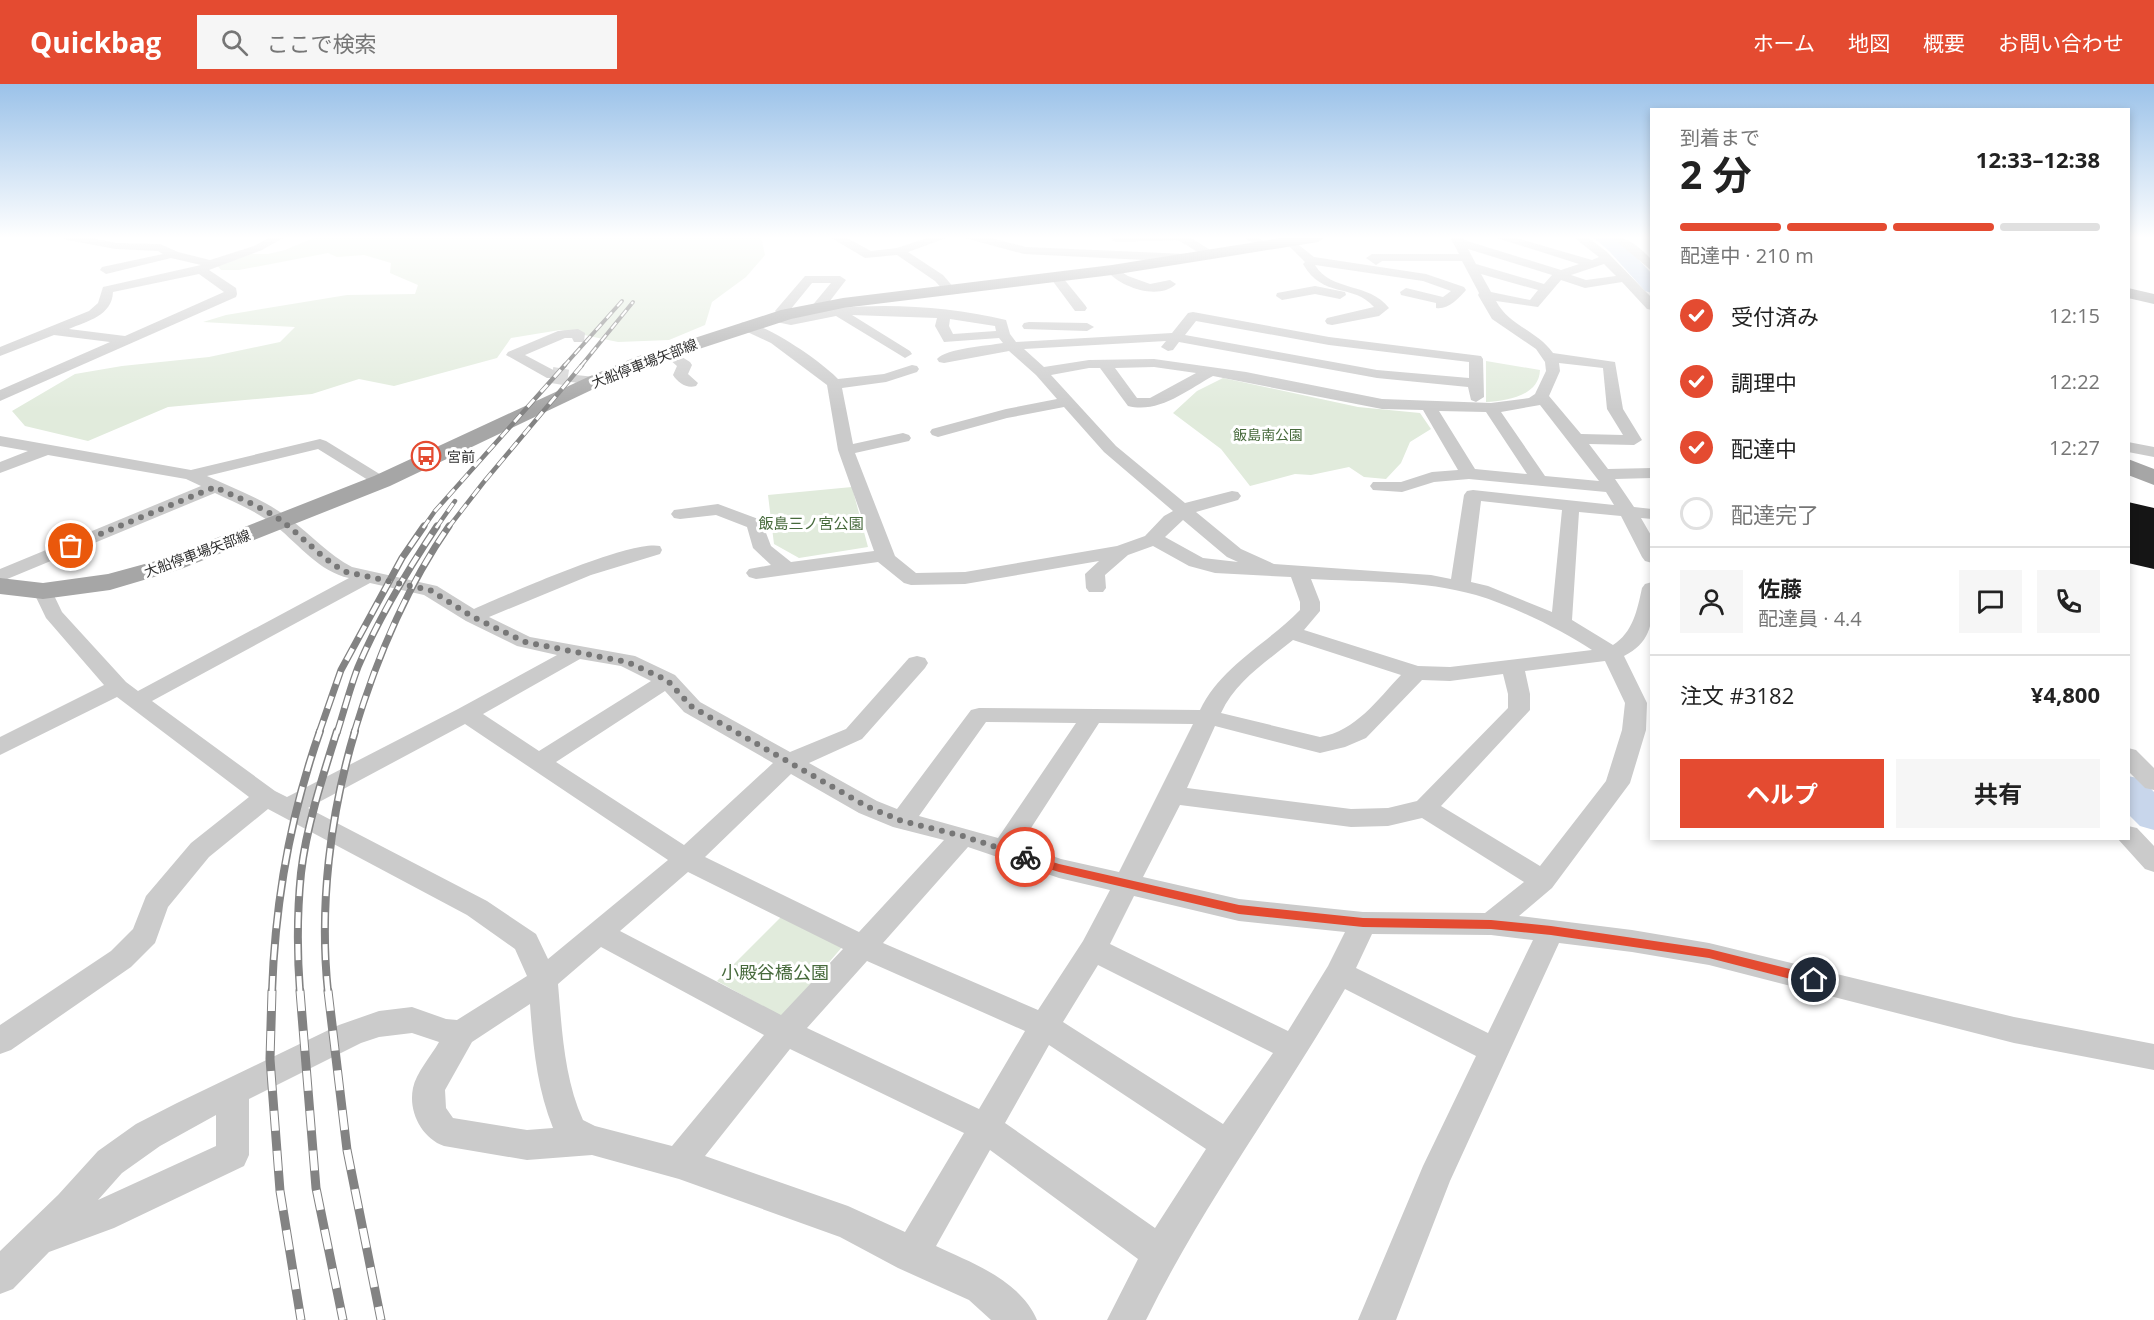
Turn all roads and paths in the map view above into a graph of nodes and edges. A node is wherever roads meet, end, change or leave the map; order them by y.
1 (1484, 294) edge
2 (108, 295) edge
3 (229, 295) edge
4 (796, 295) edge
5 (828, 295) edge
6 (911, 295) edge
7 (950, 295) edge
8 (1070, 295) edge
9 (1338, 295) edge
10 (1362, 295) edge
11 (1415, 295) edge
12 (1454, 295) edge
13 (1487, 295) edge
14 (1542, 295) edge
15 (2135, 295) edge
16 (2154, 299) edge
17 (818, 307) junction
18 (1080, 308) dead end
19 (1382, 309) junction
20 (838, 312) junction
21 (953, 314) junction
22 (782, 316) junction
23 (1335, 318) dead end
24 (746, 326) junction
25 (1029, 326) dead end
26 (48, 331) junction
27 (1176, 337) junction
28 (1107, 338) junction
29 (579, 339) dead end
30 (129, 340) junction
31 (1008, 340) junction
32 (1329, 341) junction
33 (0, 352) edge
34 (669, 352) junction
35 (905, 354) dead end
36 (1550, 357) junction
37 (944, 359) dead end
38 (1104, 363) junction
39 (1154, 363) junction
40 (1322, 364) junction
41 (912, 369) dead end
42 (1211, 371) junction
43 (1041, 372) junction
44 (552, 375) tunnel mouth
45 (690, 383) dead end
46 (1476, 383) junction
47 (834, 384) junction
48 (1314, 391) junction
49 (0, 396) edge
50 (1541, 396) junction
51 (1067, 402) junction
52 (1428, 405) junction
53 (1484, 408) junction
54 (938, 432) dead end
55 (903, 438) dead end
56 (1578, 439) junction
57 (0, 441) edge
58 (2130, 447) edge
59 (46, 450) junction
60 (846, 450) junction
61 (2154, 452) edge
62 (2130, 467) edge
63 (0, 468) edge
64 (1650, 473) edge
65 (1469, 474) junction
66 (191, 475) junction
67 (2154, 478) edge
68 (1539, 480) junction
69 (1607, 480) junction
70 (382, 481) junction
71 (1379, 486) dead end
72 (215, 487) junction
73 (1233, 496) dead end
74 (1571, 505) junction
75 (1625, 510) junction
76 (1184, 511) junction
77 (680, 514) dead end
78 (1650, 514) edge
79 (282, 522) junction
80 (1154, 539) junction
81 (653, 550) dead end
82 (1121, 551) junction
83 (1650, 554) edge
84 (884, 555) junction
85 (788, 569) junction
86 (1270, 570) junction
87 (756, 573) dead end
88 (1300, 574) junction
89 (0, 576) edge
90 (368, 576) junction
91 (0, 586) edge
92 (1460, 587) junction
93 (1096, 588) dead end
94 (43, 591) junction
95 (1650, 596) edge
96 (473, 617) junction
97 (1561, 623) junction
98 (1290, 632) junction
99 (578, 652) junction
100 (1612, 654) junction
101 (917, 663) dead end
102 (1513, 668) junction
103 (1416, 674) junction
104 (667, 680) junction
105 (127, 694) junction
106 (466, 714) junction
107 (1093, 715) junction
108 (1207, 717) junction
109 (0, 747) edge
110 (2130, 758) edge
111 (539, 762) junction
112 (789, 762) junction
113 (2154, 782) edge
114 (1172, 795) junction
115 (276, 803) junction
116 (1425, 808) junction
117 (902, 821) junction
118 (963, 836) junction
119 (2130, 837) edge
120 (1003, 850) junction
121 (686, 859) junction
122 (2154, 862) edge
123 (1543, 881) junction
124 (1126, 882) junction
125 (1363, 922) junction
126 (1491, 924) junction
127 (1551, 931) junction
128 (599, 933) junction
129 (864, 947) junction
130 (1094, 949) junction
131 (1339, 974) junction
132 (543, 980) junction
133 (1044, 1026) junction
134 (461, 1032) junction
135 (785, 1032) junction
136 (0, 1041) edge
137 (1294, 1049) junction
138 (1493, 1050) junction
139 (2154, 1057) edge
140 (233, 1092) junction
141 (986, 1128) junction
142 (592, 1140) junction
143 (1227, 1145) junction
144 (679, 1163) junction
145 (40, 1238) junction
146 (1160, 1254) junction
147 (912, 1255) junction
148 (0, 1276) edge
149 (1018, 1320) edge
150 (1126, 1320) edge
151 (1377, 1320) edge

1 - 36 street
2 - 26 street
3 - 30 street
4 - 22 street
5 - 17 street
6 - 17 main road, 大船停車場矢部線
7 - 21 street
8 - 18 street
9 - 19 street
10 - 19 street
11 - 12 street
13 - 14 street
15 - 16 main road
17 - 22 main road, 大船停車場矢部線
19 - 23 street
20 - 21 street
20 - 22 street
20 - 35 street
21 - 31 street
21 - 31 street
22 - 24 main road, 大船停車場矢部線
24 - 34 main road, 大船停車場矢部線
24 - 47 street
25 - 28 street
26 - 30 street
26 - 33 street
27 - 28 street
27 - 32 street
27 - 39 street
27 - 40 street
28 - 31 street
29 - 44 street
30 - 49 street
31 - 37 street
31 - 43 street
32 - 40 street
32 - 46 street
34 - 45 street
34 - 70 main road, 大船停車場矢部線
36 - 50 street
36 - 56 street
38 - 39 street
38 - 42 street
38 - 43 street
39 - 42 street
40 - 46 street
40 - 48 street
41 - 47 street
42 - 48 street
43 - 51 street
46 - 53 street
47 - 60 street
48 - 52 street
50 - 53 street
50 - 56 street
51 - 54 street
51 - 76 street
52 - 53 street
52 - 65 street
53 - 68 street
55 - 60 street
56 - 69 street
57 - 59 street
58 - 61 street
59 - 63 street
59 - 66 street
60 - 84 street
62 - 67 main road
64 - 69 street
65 - 68 street
65 - 71 street
66 - 70 street
66 - 72 street
68 - 69 street
69 - 75 street
70 - 79 main road, 大船停車場矢部線
72 - 79 street
72 - 89 street
73 - 76 street
74 - 75 street
74 - 92 street
74 - 97 street
75 - 78 street
75 - 83 street
76 - 80 street
76 - 86 street
77 - 85 street
79 - 90 street
79 - 94 main road, 大船停車場矢部線
80 - 82 street
80 - 86 street
81 - 96 street
82 - 84 street
82 - 93 street
84 - 85 street
85 - 87 street
86 - 88 street
88 - 92 street
88 - 98 street
90 - 96 street
90 - 105 street
91 - 94 main road, 大船停車場矢部線
92 - 97 street
94 - 105 street
95 - 100 street
96 - 99 street
97 - 100 street
98 - 103 street
98 - 108 street
99 - 104 street
99 - 106 street
100 - 102 street
100 - 123 street
101 - 112 street
102 - 103 street
102 - 116 street
103 - 108 street
104 - 111 street
104 - 112 street
105 - 109 street
105 - 115 street
106 - 111 street
106 - 115 street
107 - 108 street
107 - 117 street
107 - 120 street
108 - 114 street
110 - 113 street
111 - 121 street
112 - 117 street
112 - 121 street
114 - 116 street
114 - 124 street
115 - 132 street
115 - 136 street
116 - 123 street
117 - 118 street
118 - 120 street
118 - 129 street
119 - 122 street
120 - 124 street
121 - 128 street
121 - 129 street
123 - 126 street
124 - 125 street
124 - 130 street
125 - 126 street
125 - 131 street
126 - 127 street
127 - 138 street
127 - 139 street
128 - 132 street
128 - 135 street
129 - 133 street
129 - 135 street
130 - 133 street
130 - 137 street
131 - 137 street
131 - 138 street
132 - 134 street
132 - 142 street
133 - 141 street
133 - 143 street
134 - 140 street
134 - 142 street
135 - 141 street
135 - 144 street
137 - 143 street
138 - 151 street
140 - 145 street
140 - 145 street
141 - 146 street
141 - 147 street
142 - 144 street
143 - 146 street
144 - 147 street
145 - 148 street
146 - 150 street
147 - 149 street

